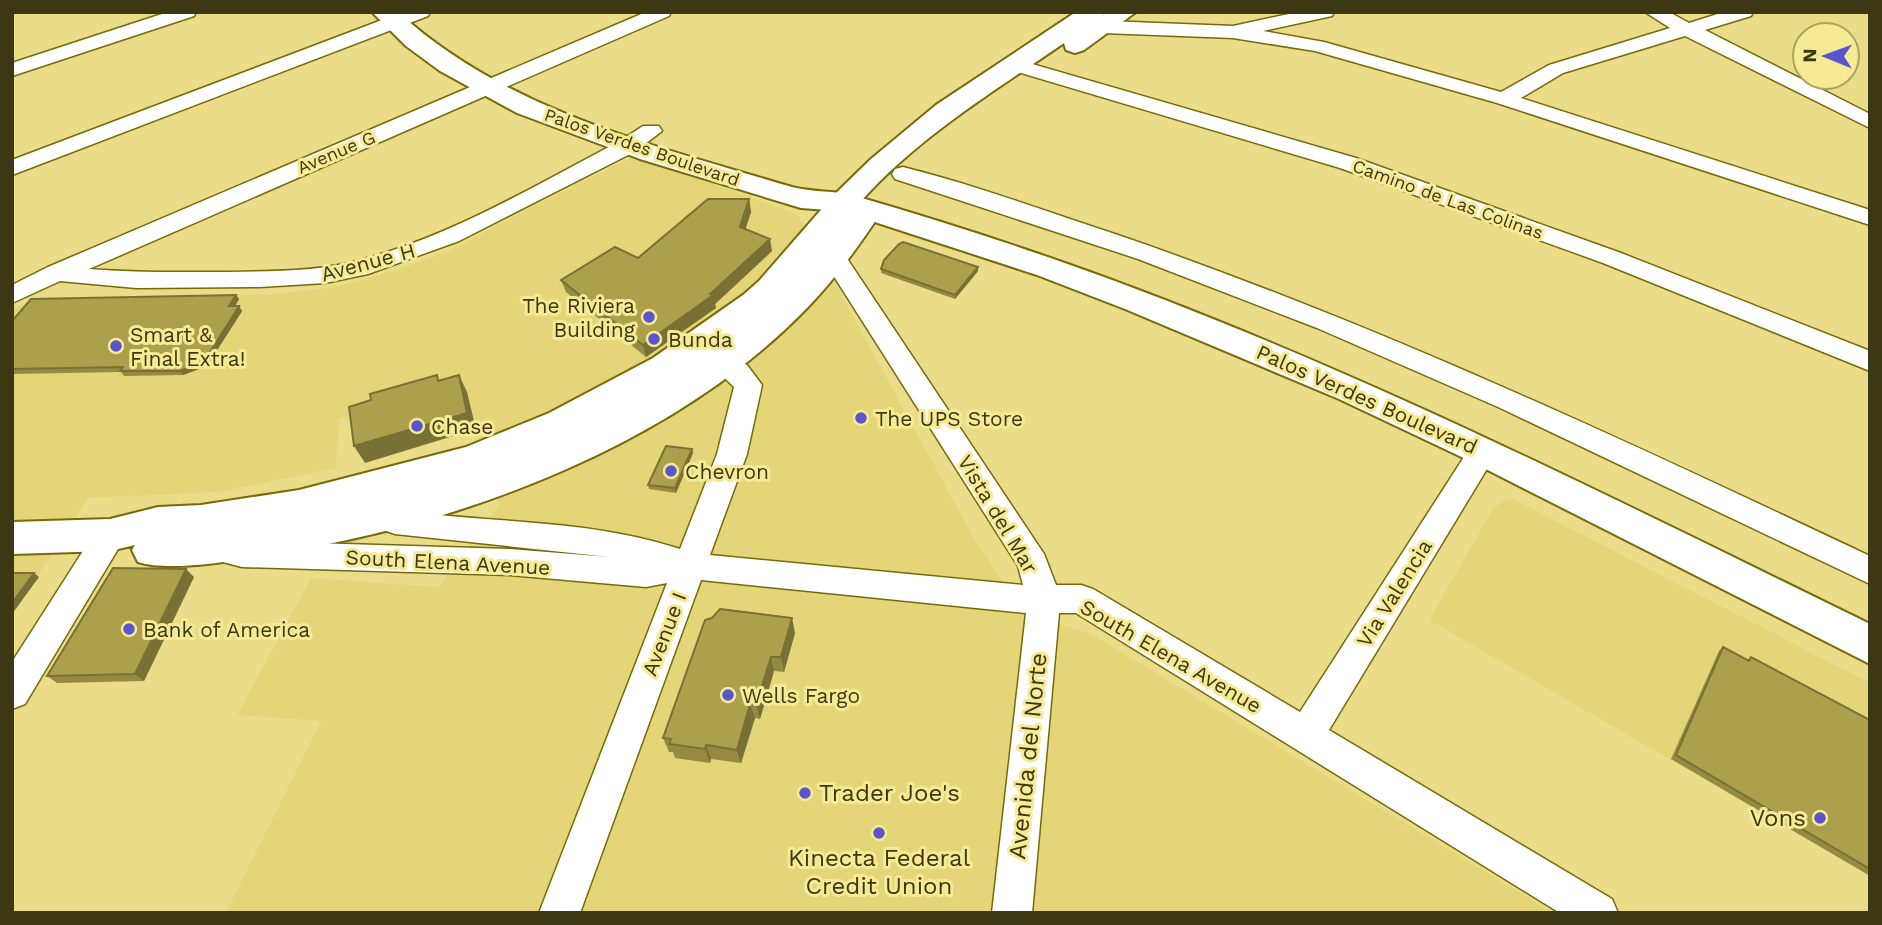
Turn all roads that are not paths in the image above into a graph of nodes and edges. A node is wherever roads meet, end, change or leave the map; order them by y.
1 (187, 12) edge
2 (662, 12) edge
3 (1124, 12) edge
4 (1325, 12) edge
5 (1654, 12) edge
6 (1744, 12) edge
7 (405, 15) edge
8 (1093, 19) edge
9 (1690, 31) junction
10 (1233, 32) junction
11 (1026, 68) junction
12 (12, 70) edge
13 (513, 76) junction
14 (487, 87) junction
15 (1504, 99) junction
16 (1869, 121) edge
17 (640, 139) junction
18 (12, 168) edge
19 (903, 174) junction
20 (856, 206) junction
21 (1870, 218) edge
22 (833, 256) junction
23 (57, 272) junction
24 (12, 295) edge
25 (755, 303) junction
26 (722, 362) junction
27 (1870, 362) edge
28 (1483, 451) junction
29 (369, 504) junction
30 (110, 535) junction
31 (12, 538) edge
32 (207, 548) junction
33 (690, 566) junction
34 (1870, 571) edge
35 (1044, 599) junction
36 (1870, 645) edge
37 (12, 692) edge
38 (1305, 736) junction
39 (559, 913) edge
40 (1012, 913) edge
41 (1598, 913) edge

1 - 12 street
2 - 13 street, Avenue G
3 - 8 main road
4 - 10 street
5 - 9 street
6 - 9 street
7 - 13 main road, Palos Verdes Boulevard
7 - 14 main road, Palos Verdes Boulevard
7 - 18 street
8 - 10 street
8 - 11 main road
9 - 15 street
9 - 16 street
10 - 15 street
11 - 19 main road
11 - 20 main road
11 - 27 street, Camino de Las Colinas
13 - 14 street, Avenue G
13 - 17 main road, Palos Verdes Boulevard
14 - 17 main road, Palos Verdes Boulevard
14 - 23 street, Avenue G
15 - 21 street
17 - 20 main road, Palos Verdes Boulevard
17 - 23 street, Avenue H
19 - 20 main road
19 - 34 street
20 - 22 main road
20 - 25 main road
20 - 28 main road, Palos Verdes Boulevard
22 - 26 main road
22 - 35 street, Vista del Mar
23 - 24 street, Avenue G
25 - 26 main road
25 - 29 main road
26 - 29 main road
26 - 33 street, Avenue I
28 - 36 main road, Palos Verdes Boulevard
28 - 38 street, Via Valencia
29 - 30 main road
29 - 32 main road
29 - 33 street, South Elena Avenue
30 - 31 main road
30 - 32 main road
30 - 37 street
32 - 33 street, South Elena Avenue
33 - 35 street, South Elena Avenue
33 - 39 street, Avenue I
35 - 38 street, South Elena Avenue
35 - 40 street, Avenida del Norte
38 - 41 street, South Elena Avenue

